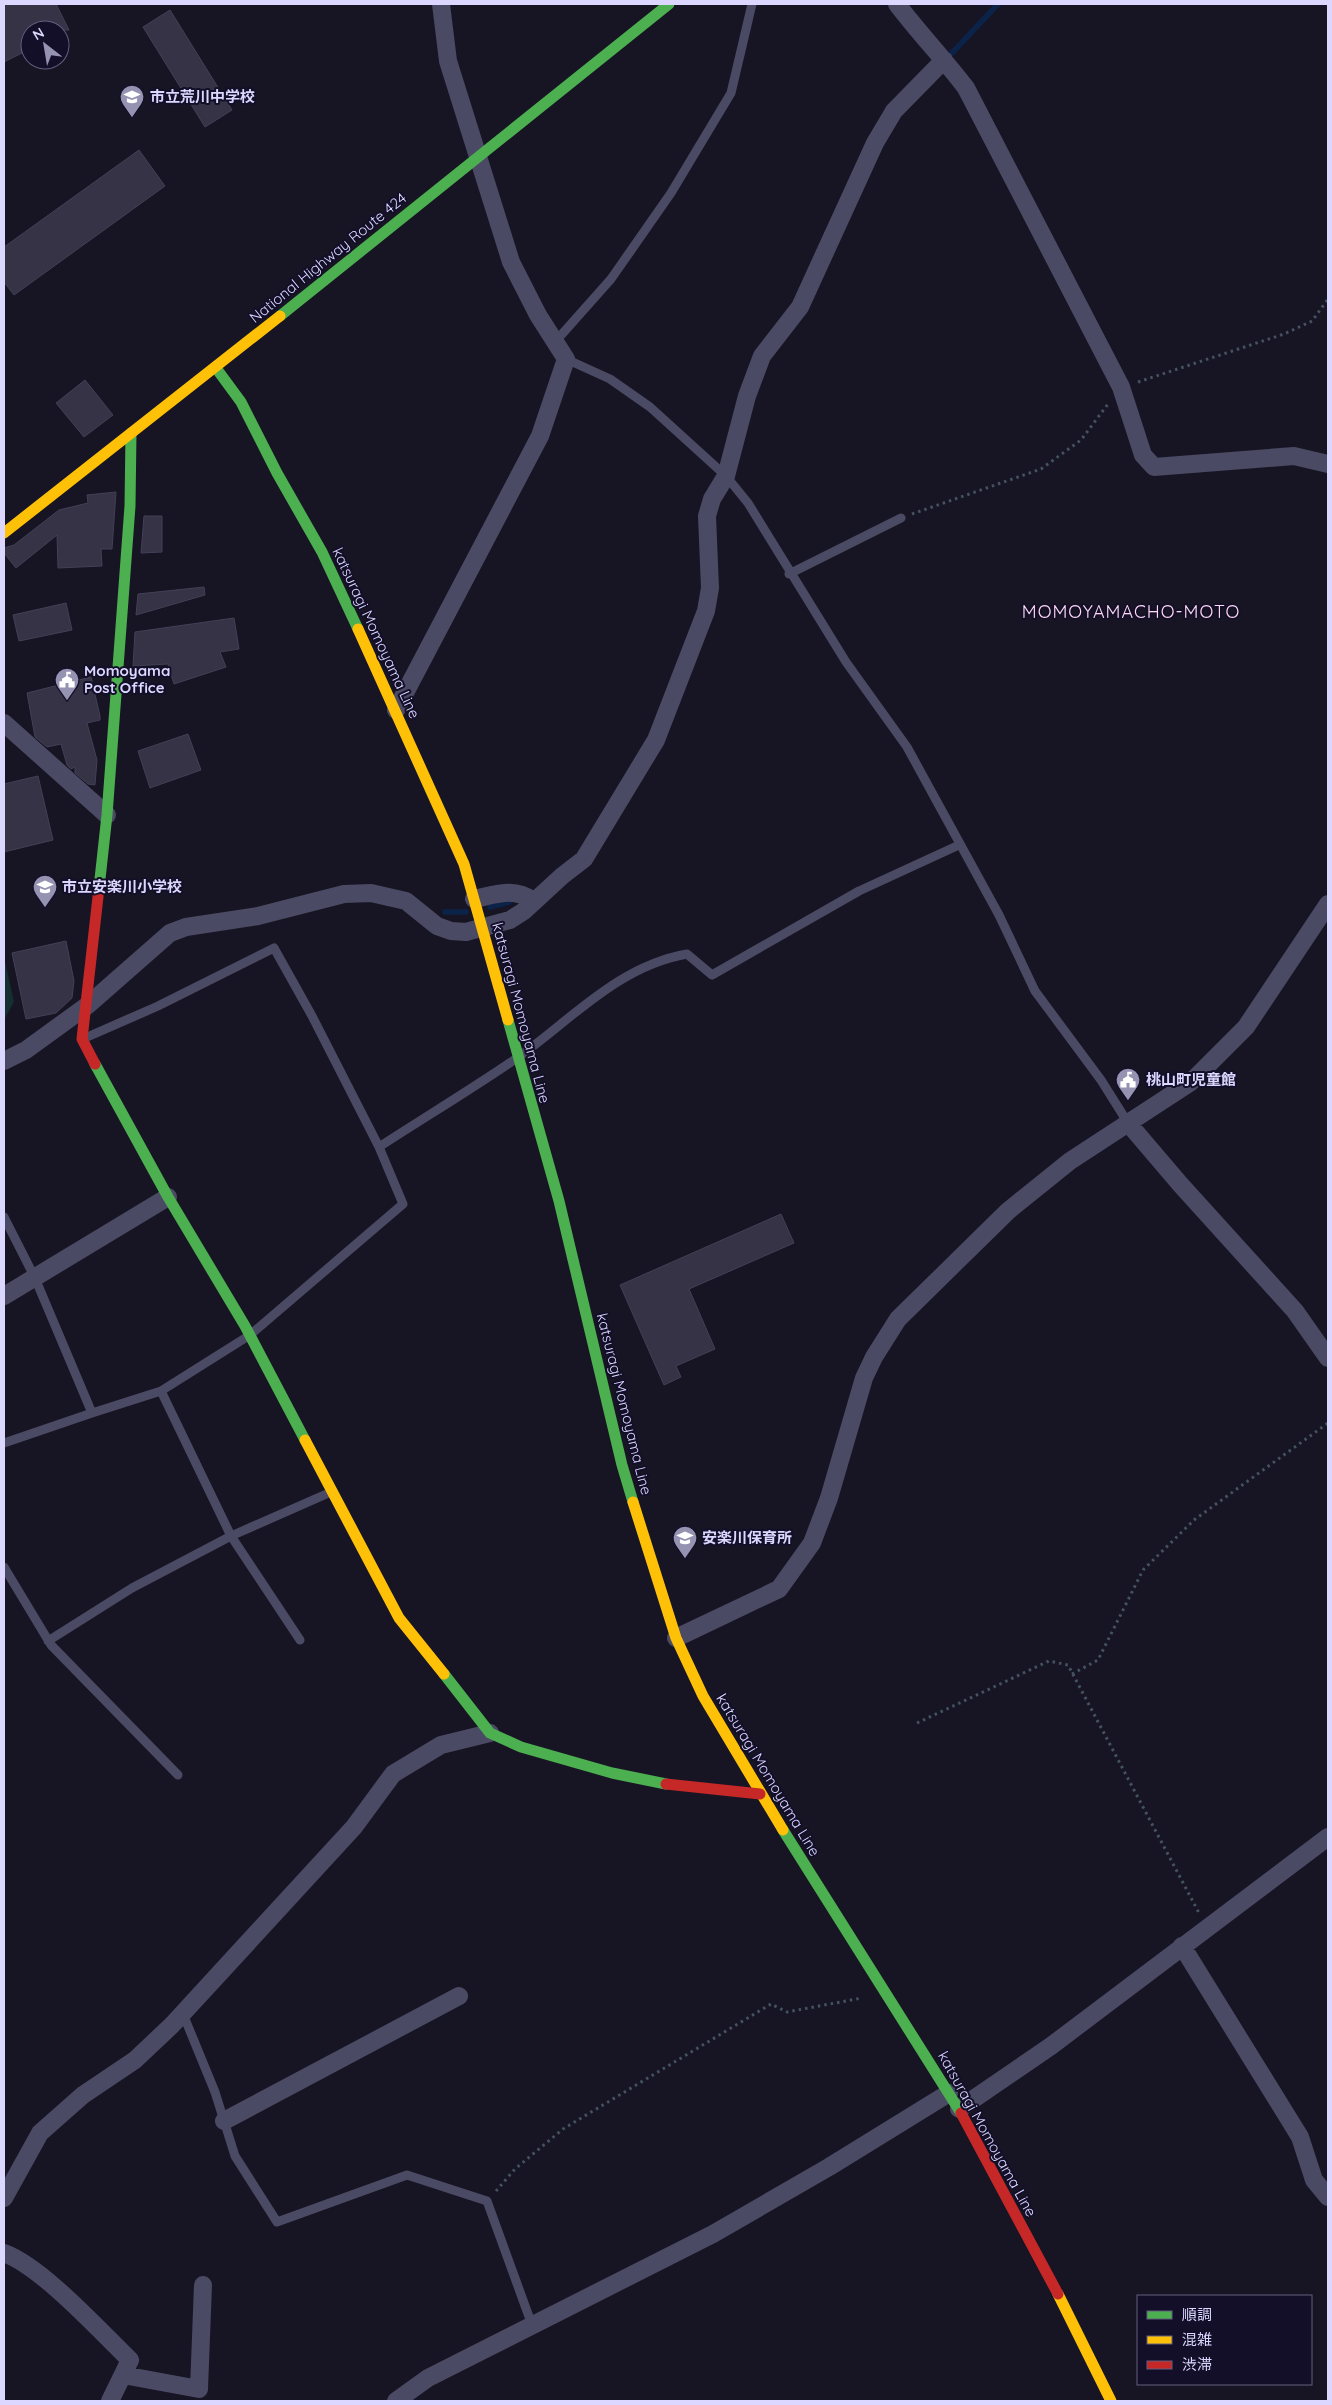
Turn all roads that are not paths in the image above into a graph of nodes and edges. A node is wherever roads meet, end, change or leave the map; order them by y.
1 (441, 4) edge
2 (669, 4) edge
3 (752, 4) edge
4 (897, 4) edge
5 (944, 60) junction
6 (477, 158) junction
7 (555, 342) junction
8 (566, 359) junction
9 (216, 368) junction
10 (131, 433) junction
11 (1328, 464) edge
12 (726, 476) junction
13 (901, 518) road end
14 (4, 532) edge
15 (789, 574) junction
16 (396, 710) junction
17 (4, 723) edge
18 (107, 815) junction
19 (959, 845) junction
20 (474, 899) junction
21 (534, 901) junction
22 (1328, 904) edge
23 (482, 928) junction
24 (88, 1005) junction
25 (82, 1039) junction
26 (518, 1057) junction
27 (4, 1061) edge
28 (1128, 1123) junction
29 (379, 1147) junction
30 (168, 1197) junction
31 (4, 1217) edge
32 (35, 1278) junction
33 (4, 1296) edge
34 (250, 1335) junction
35 (1328, 1358) edge
36 (161, 1390) junction
37 (92, 1413) junction
38 (4, 1443) edge
39 (332, 1491) junction
40 (231, 1536) junction
41 (4, 1568) edge
42 (676, 1638) junction
43 (300, 1640) dead end
44 (48, 1641) junction
45 (490, 1733) junction
46 (178, 1774) dead end
47 (760, 1794) junction
48 (1328, 1837) edge
49 (1182, 1946) junction
50 (459, 1996) dead end
51 (182, 2014) junction
52 (949, 2093) junction
53 (959, 2109) junction
54 (224, 2121) junction
55 (1328, 2197) edge
56 (4, 2198) edge
57 (4, 2253) edge
58 (203, 2284) dead end
59 (532, 2325) junction
60 (123, 2375) junction
61 (110, 2401) edge
62 (396, 2401) edge
63 (1111, 2401) edge

1 - 6 street
2 - 6 main road, National Highway Route 424
3 - 7 lane
4 - 5 street
5 - 11 street
5 - 12 street
6 - 7 street
6 - 9 main road, National Highway Route 424
7 - 8 street
8 - 12 lane
8 - 16 street
9 - 10 main road, National Highway Route 424
9 - 16 main road, katsuragi Momoyama Line
10 - 14 main road, National Highway Route 424
10 - 18 main road
12 - 15 lane
12 - 21 street
13 - 15 lane
15 - 19 lane
16 - 20 main road, katsuragi Momoyama Line
17 - 18 street
18 - 24 main road
19 - 26 lane
19 - 28 lane
20 - 21 street
20 - 23 main road, katsuragi Momoyama Line
21 - 23 street
22 - 28 street
23 - 24 street
23 - 26 main road, katsuragi Momoyama Line
24 - 25 main road
24 - 27 street
25 - 29 lane
25 - 30 main road
26 - 29 lane
26 - 42 main road, katsuragi Momoyama Line
28 - 35 street
28 - 42 street
29 - 34 lane
30 - 32 street
30 - 34 main road
31 - 32 lane
32 - 33 street
32 - 37 lane
34 - 36 lane
34 - 39 main road
36 - 37 lane
36 - 40 lane
37 - 38 lane
39 - 40 lane
39 - 45 main road
40 - 43 lane
40 - 44 lane
41 - 44 lane
42 - 47 main road, katsuragi Momoyama Line
44 - 46 lane
45 - 47 main road
45 - 51 street
47 - 52 main road, katsuragi Momoyama Line
48 - 49 street
49 - 53 street
49 - 55 street
50 - 54 street
51 - 54 lane
51 - 56 street
52 - 53 main road, katsuragi Momoyama Line
52 - 59 street
53 - 63 main road, katsuragi Momoyama Line
54 - 59 lane
57 - 60 street
58 - 60 street
59 - 62 street
60 - 61 street

